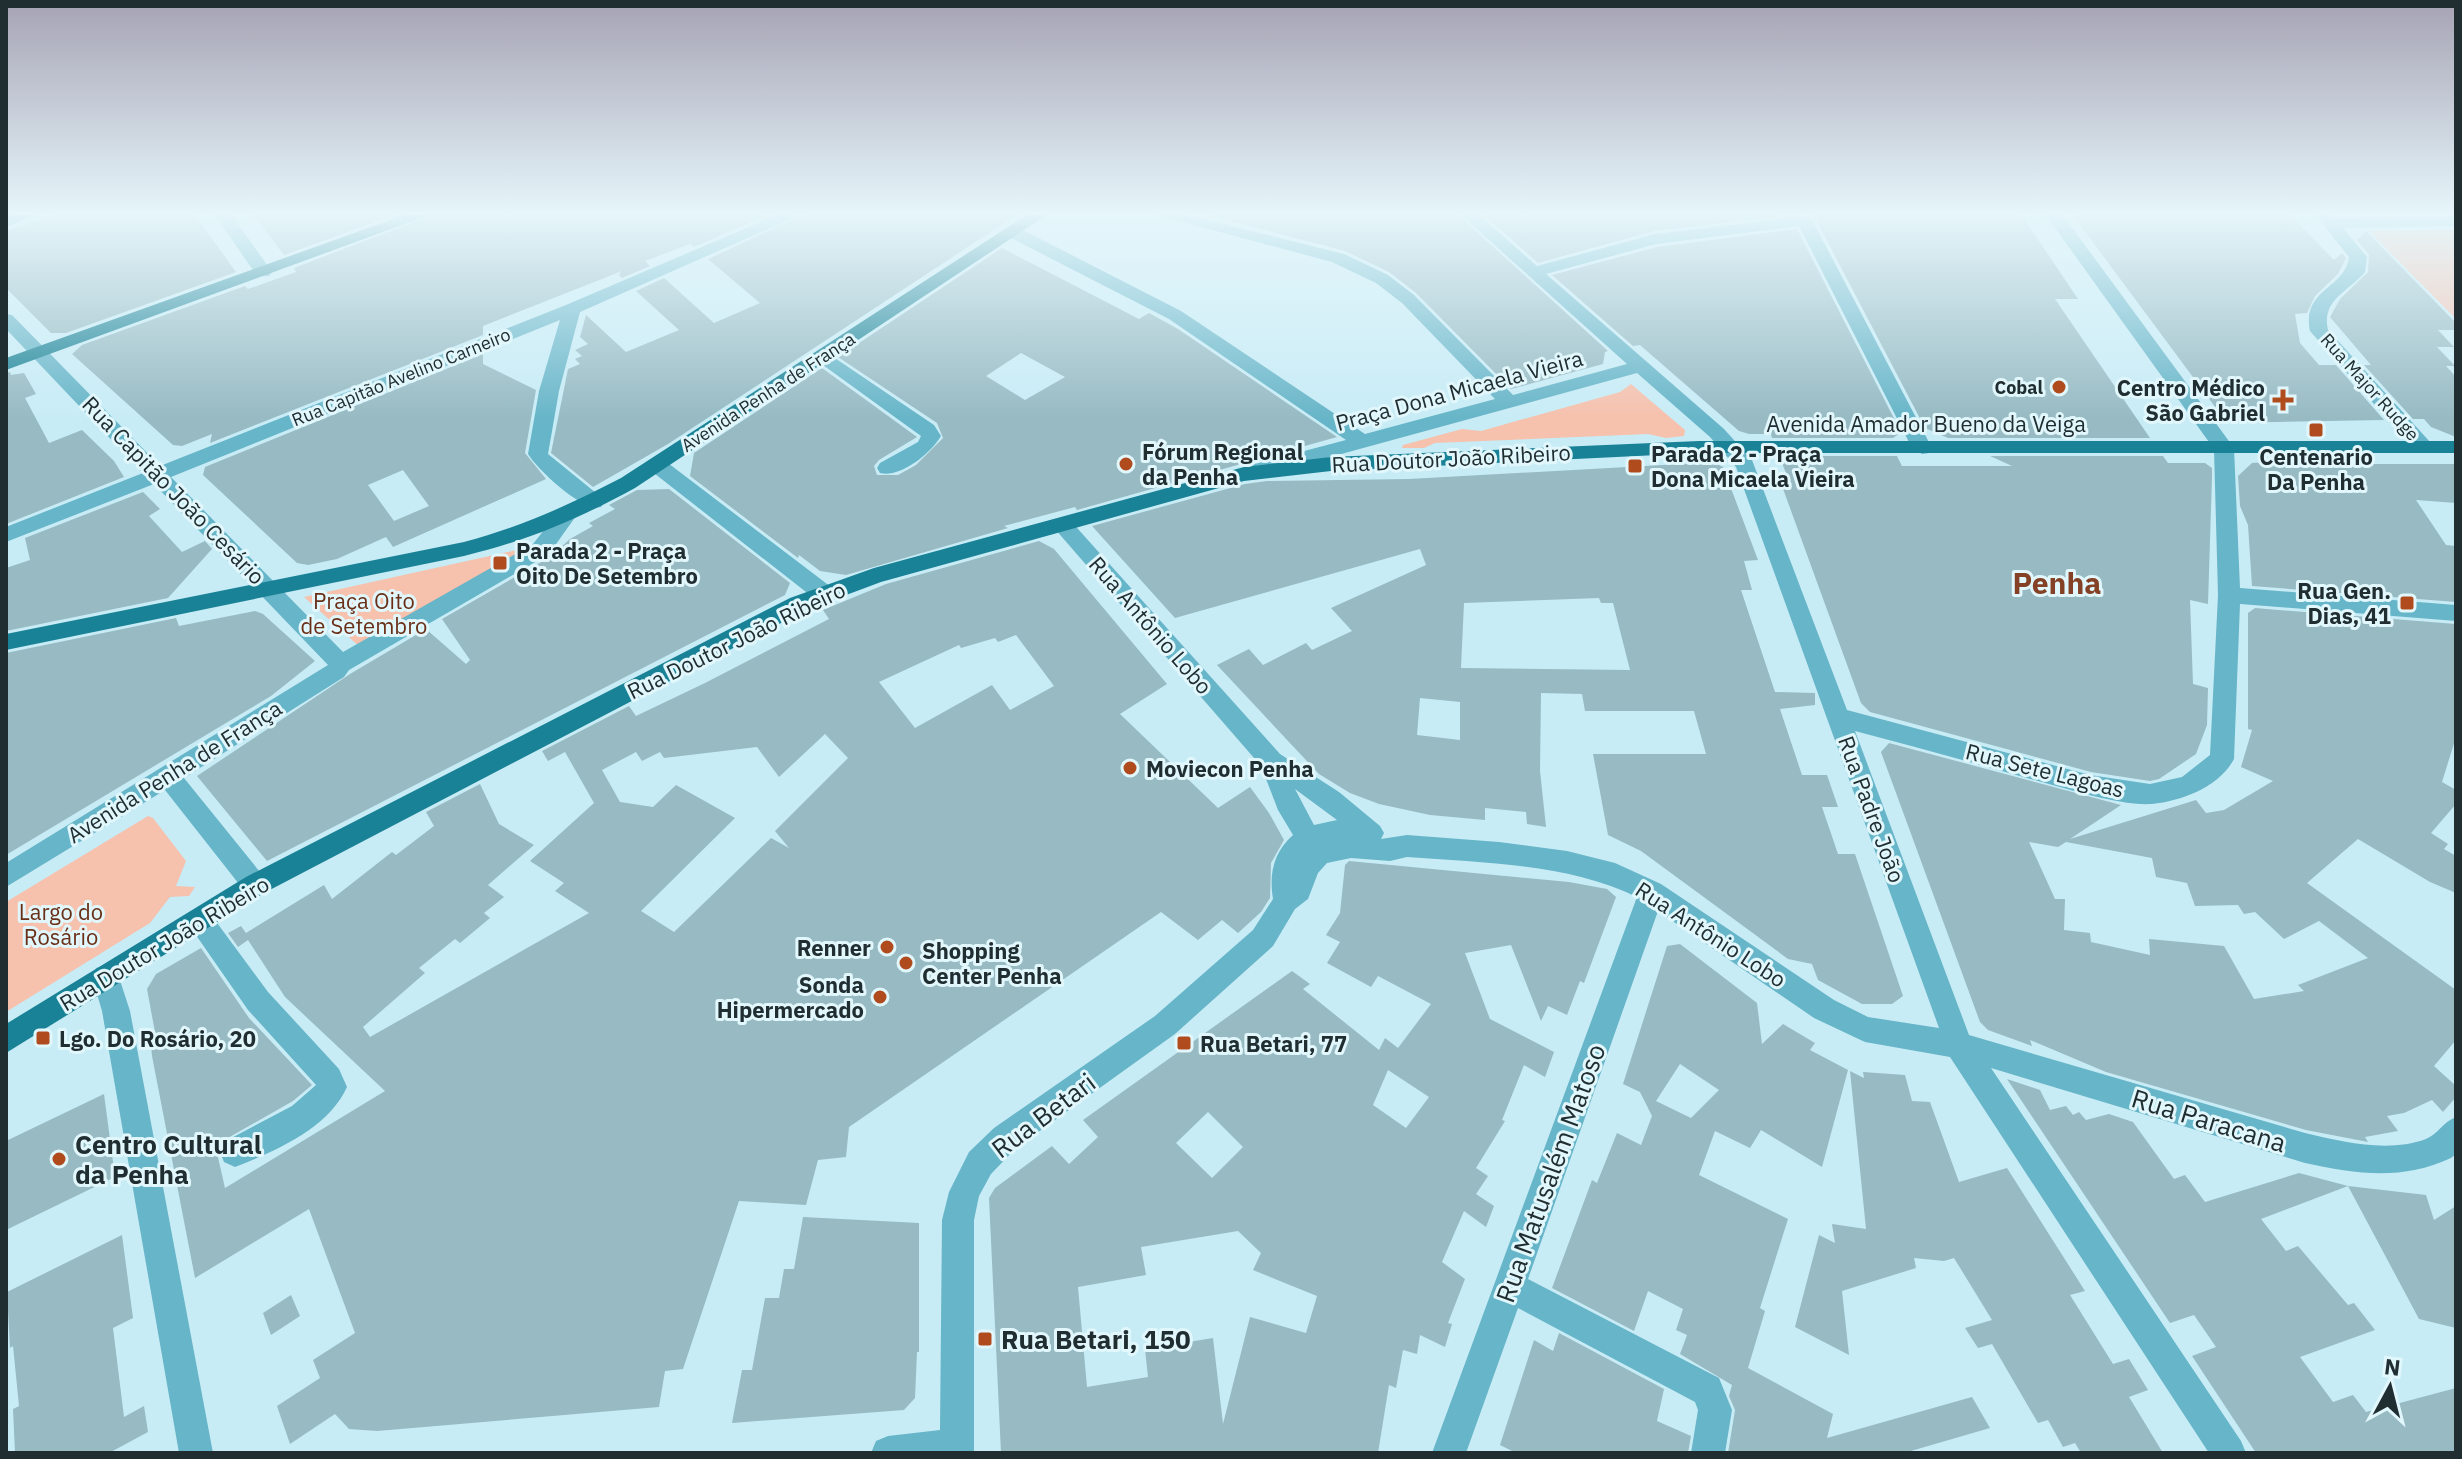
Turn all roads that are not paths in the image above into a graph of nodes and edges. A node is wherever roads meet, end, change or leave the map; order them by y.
1 (235, 282) edge
2 (635, 282) edge
3 (932, 282) edge
4 (1121, 282) edge
5 (1386, 282) edge
6 (1544, 282) edge
7 (1840, 282) edge
8 (2103, 282) edge
9 (2345, 282) edge
10 (572, 309) junction
11 (6, 319) edge
12 (40, 351) junction
13 (823, 356) junction
14 (6, 364) edge
15 (1640, 366) junction
16 (1510, 403) junction
17 (1360, 440) junction
18 (1732, 447) junction
19 (2423, 447) junction
20 (2456, 447) edge
21 (1922, 448) junction
22 (2224, 448) junction
23 (657, 465) junction
24 (887, 468) dead end
25 (156, 474) junction
26 (1244, 474) junction
27 (594, 502) junction
28 (566, 516) junction
29 (1062, 524) junction
30 (6, 535) edge
31 (271, 591) junction
32 (823, 593) junction
33 (2229, 595) junction
34 (2456, 613) edge
35 (6, 642) edge
36 (341, 664) junction
37 (1838, 717) junction
38 (1271, 761) junction
39 (168, 775) junction
40 (1366, 831) junction
41 (1308, 837) junction
42 (1407, 846) junction
43 (6, 876) edge
44 (255, 885) junction
45 (1652, 892) junction
46 (1286, 901) junction
47 (200, 920) junction
48 (106, 977) junction
49 (6, 1040) edge
50 (1959, 1045) junction
51 (2451, 1147) edge
52 (235, 1152) dead end
53 (1508, 1286) junction
54 (957, 1449) edge
55 (196, 1453) edge
56 (888, 1453) edge
57 (1449, 1453) edge
58 (1708, 1453) edge
59 (2229, 1453) edge

1 - 12 main road
2 - 10 street, Rua Capitão Avelino Carneiro
3 - 13 main road, Avenida Penha de França
4 - 17 street
5 - 16 street
6 - 15 street, Rua Padre João
7 - 21 street
8 - 22 street
9 - 19 street, Rua Major Rudge
10 - 25 street, Rua Capitão Avelino Carneiro
10 - 27 street
11 - 12 street, Rua Capitão João Cesário
12 - 14 main road
12 - 25 street, Rua Capitão João Cesário
13 - 23 main road, Avenida Penha de França
13 - 24 street
15 - 16 street, Praça Dona Micaela Vieira
15 - 18 street, Rua Padre João
16 - 17 street, Praça Dona Micaela Vieira
17 - 26 street, Praça Dona Micaela Vieira
18 - 21 main road, Avenida Amador Bueno da Veiga
18 - 26 main road, Rua Doutor João Ribeiro
18 - 37 street, Rua Padre João
19 - 20 main road, Avenida Amador Bueno da Veiga
19 - 22 main road, Avenida Amador Bueno da Veiga
21 - 22 main road, Avenida Amador Bueno da Veiga
22 - 33 street, Rua Sete Lagoas
23 - 27 main road, Avenida Penha de França
23 - 32 street
25 - 30 street, Rua Capitão Avelino Carneiro
25 - 31 street, Rua Capitão João Cesário
26 - 29 main road, Rua Doutor João Ribeiro
27 - 28 main road, Avenida Penha de França
28 - 31 main road, Avenida Penha de França
28 - 36 street, Avenida Penha de França
29 - 32 main road, Rua Doutor João Ribeiro
29 - 38 street, Rua Antônio Lobo
31 - 35 main road, Avenida Penha de França
31 - 36 street, Rua Capitão João Cesário
32 - 44 main road, Rua Doutor João Ribeiro
33 - 34 street
33 - 37 street, Rua Sete Lagoas
36 - 39 street, Avenida Penha de França
37 - 50 street, Rua Padre João
38 - 40 street, Rua Antônio Lobo
38 - 41 street, Rua Antônio Lobo
39 - 43 street, Avenida Penha de França
39 - 44 street
40 - 41 street
40 - 42 street
41 - 46 street, Rua Betari
42 - 45 street, Rua Antônio Lobo
42 - 46 street, Rua Betari
44 - 47 main road, Rua Doutor João Ribeiro
45 - 50 street, Rua Antônio Lobo
45 - 53 street, Rua Matusalém Matoso
46 - 54 street, Rua Betari
47 - 48 main road, Rua Doutor João Ribeiro
47 - 52 street
48 - 49 main road, Rua Doutor João Ribeiro
48 - 55 street
50 - 51 street, Rua Paracana
50 - 59 street, Rua Padre João
53 - 57 street, Rua Matusalém Matoso
53 - 58 street
54 - 56 street

